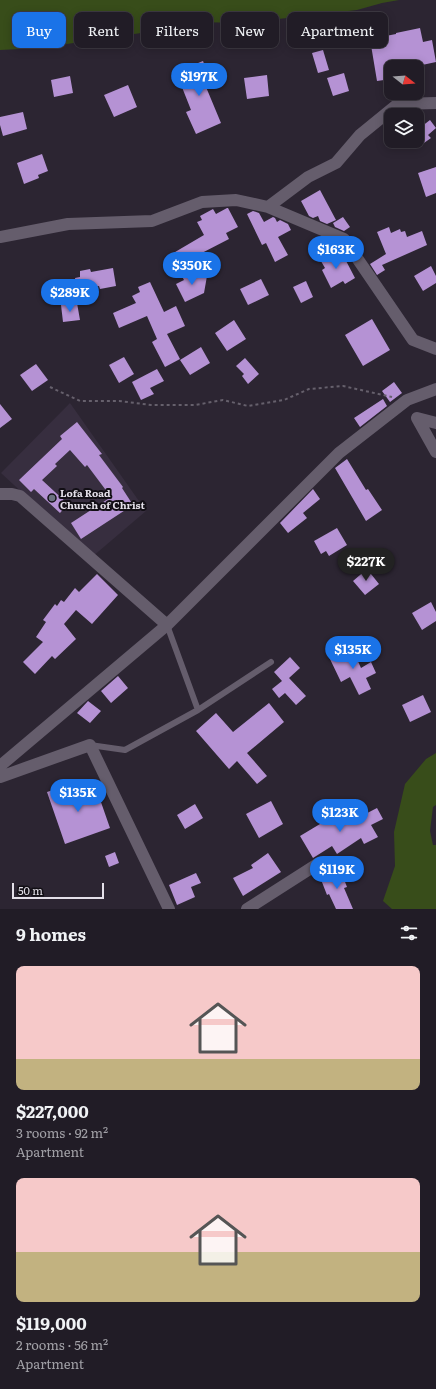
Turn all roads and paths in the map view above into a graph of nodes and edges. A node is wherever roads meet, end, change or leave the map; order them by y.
1 (436, 103) edge
2 (268, 207) junction
3 (0, 237) edge
4 (436, 349) edge
5 (50, 387) dead end
6 (436, 389) edge
7 (407, 400) junction
8 (436, 423) edge
9 (436, 452) edge
10 (0, 494) edge
11 (167, 625) junction
12 (271, 662) dead end
13 (198, 710) junction
14 (90, 745) junction
15 (0, 766) edge
16 (0, 777) edge
17 (319, 863) dead end
18 (169, 909) edge
19 (247, 909) edge

1 - 2 street
2 - 3 street
2 - 4 street
5 - 7 path
6 - 7 street
7 - 11 street
8 - 9 street
10 - 11 street
11 - 13 lane
11 - 15 street
12 - 13 lane
13 - 14 lane
14 - 16 street
14 - 18 street
17 - 19 street

